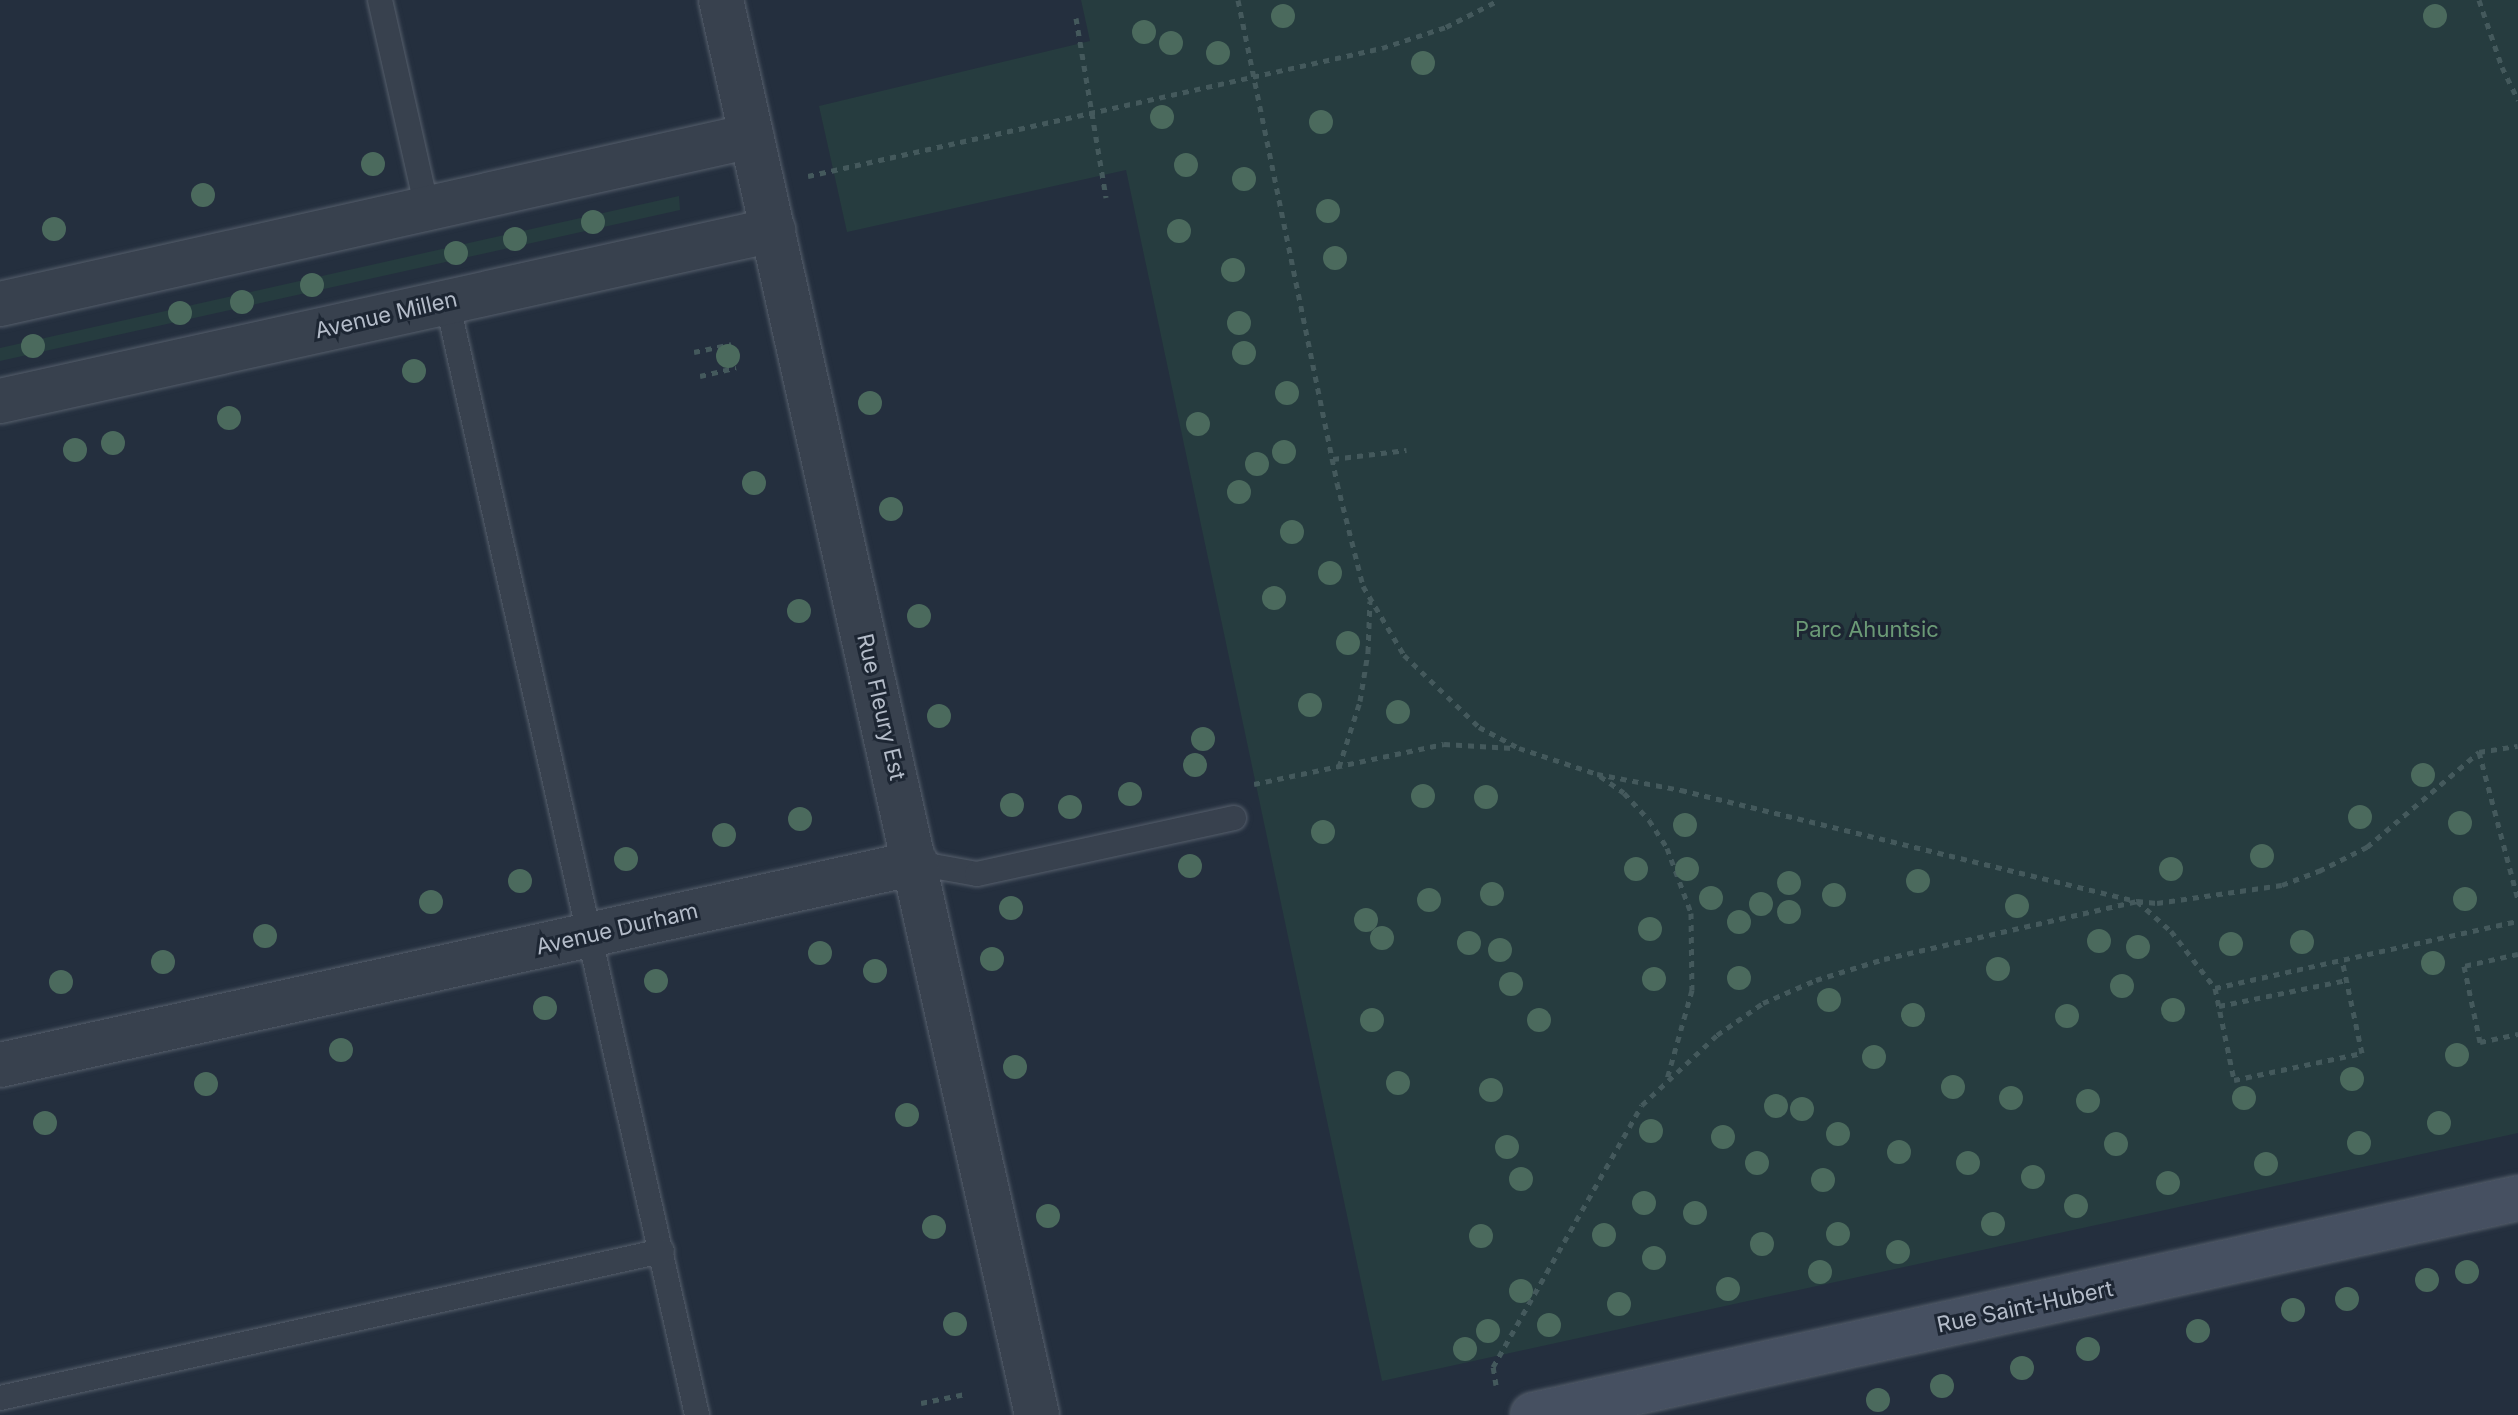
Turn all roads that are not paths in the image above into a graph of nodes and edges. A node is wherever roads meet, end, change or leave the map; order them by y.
1 (380, 0) edge
2 (721, 0) edge
3 (751, 136) junction
4 (427, 209) junction
5 (773, 230) junction
6 (447, 301) junction
7 (0, 304) edge
8 (0, 401) edge
9 (1234, 818) dead end
10 (916, 863) junction
11 (591, 935) junction
12 (0, 1065) edge
13 (2518, 1198) edge
14 (662, 1251) junction
15 (0, 1398) edge
16 (697, 1415) edge
17 (1037, 1415) edge
18 (1533, 1415) edge

1 - 4 lane
2 - 3 street, Rue Fleury Est
3 - 4 street
3 - 5 street, Rue Fleury Est
4 - 7 street
5 - 6 street, Avenue Millen
5 - 10 street, Rue Fleury Est
6 - 8 street, Avenue Millen
6 - 11 lane
9 - 10 lane, Avenue Durham
10 - 11 street, Avenue Durham
10 - 17 street, Rue Fleury Est
11 - 12 street, Avenue Durham
11 - 14 lane
13 - 18 main road, Rue Saint-Hubert
14 - 15 lane
14 - 16 lane

